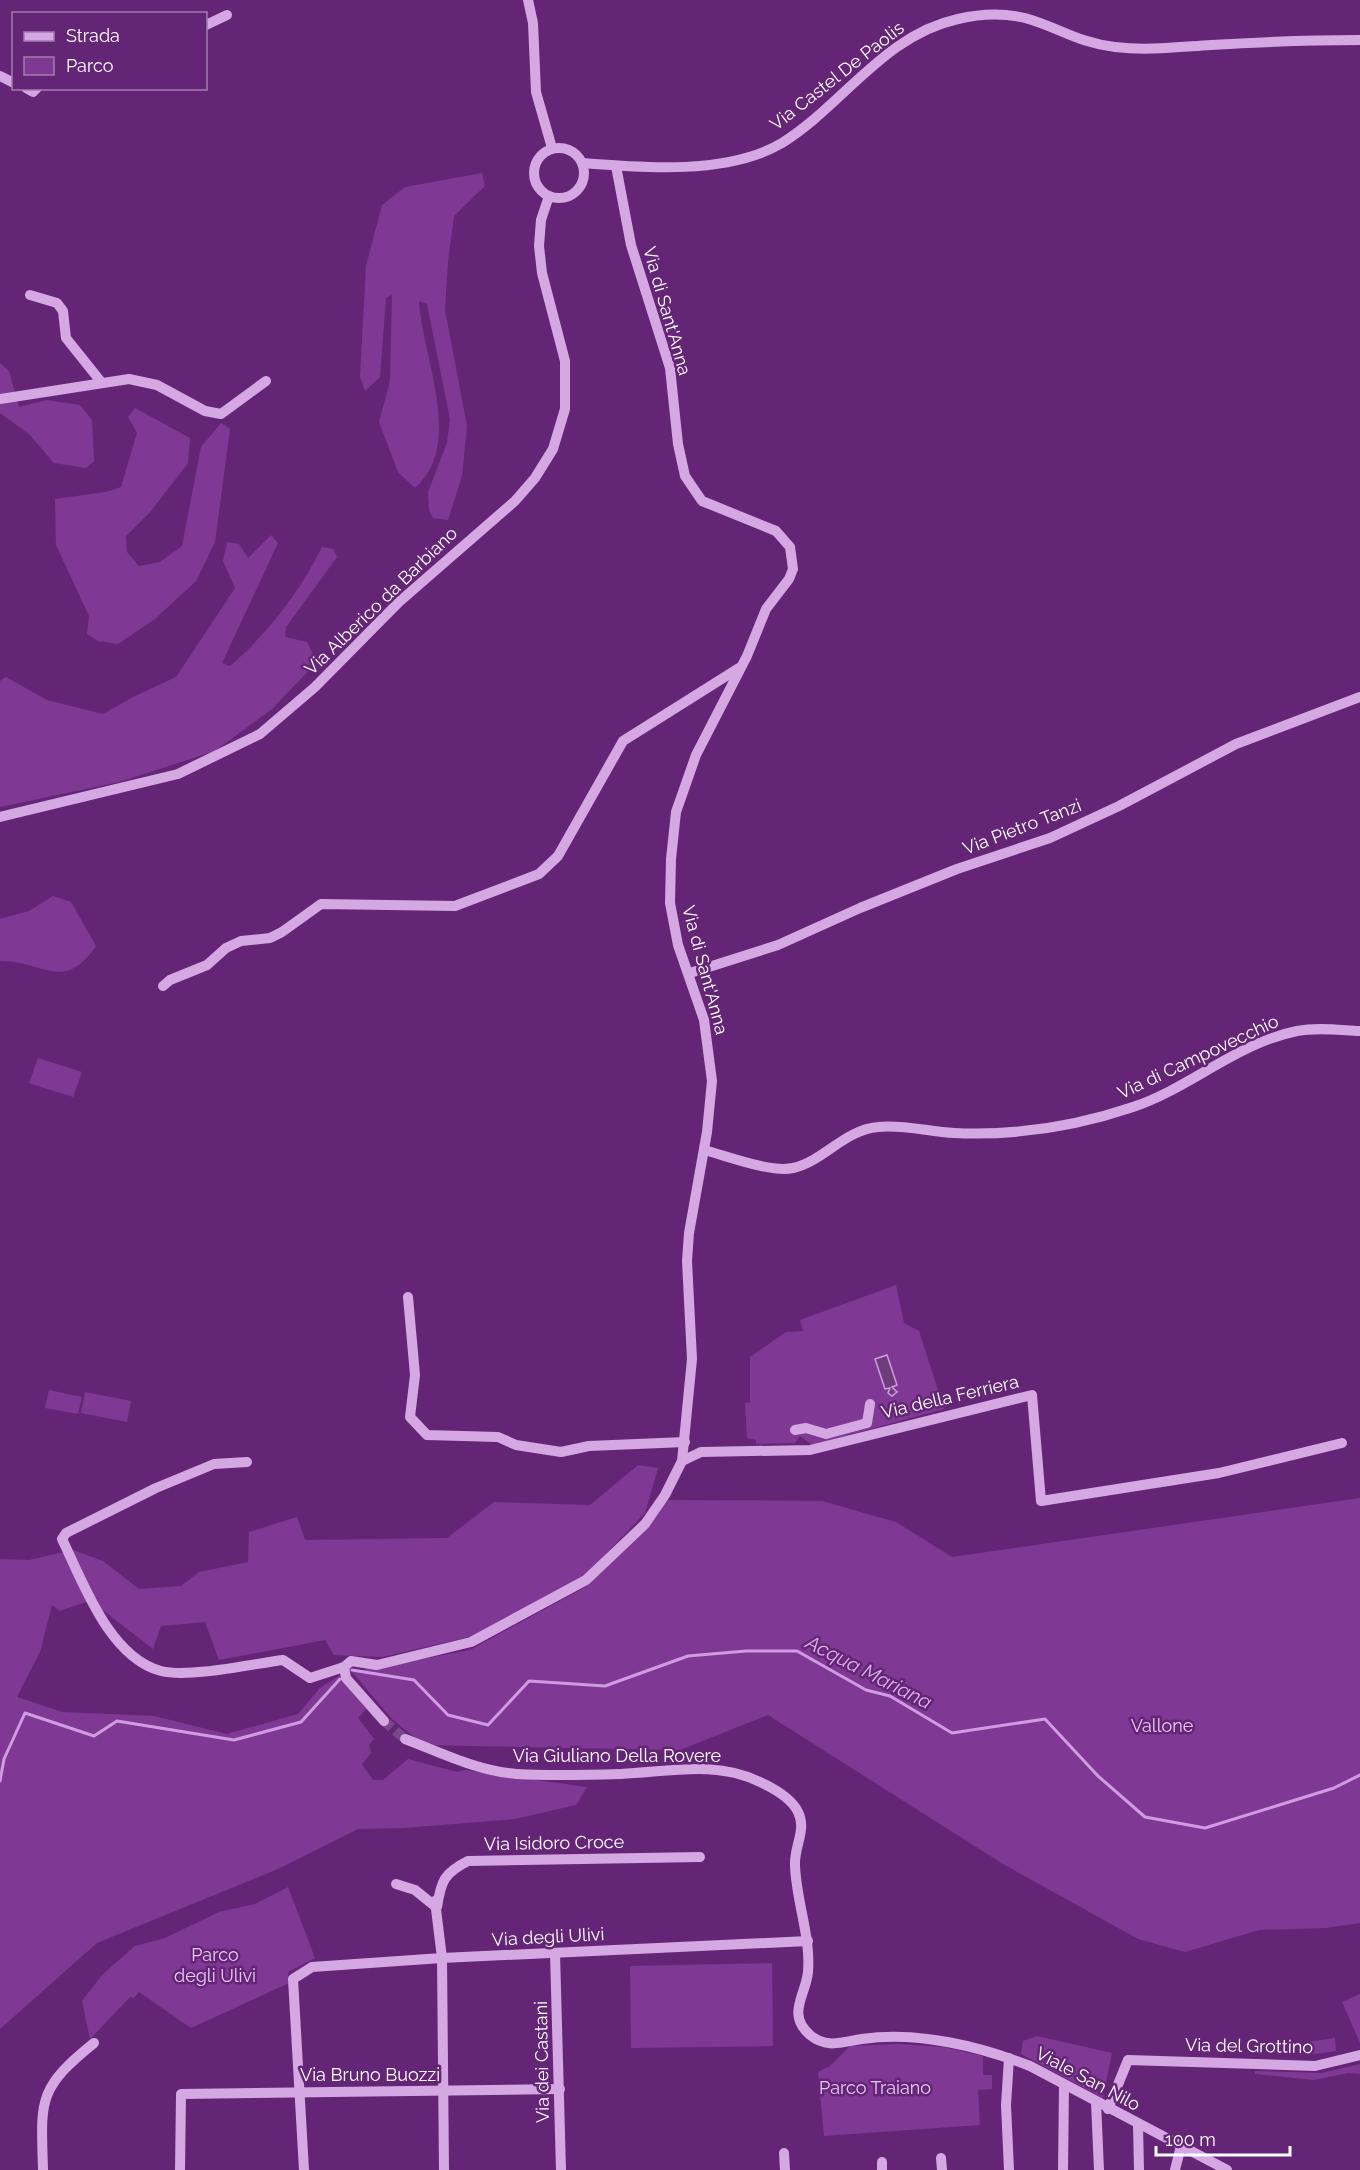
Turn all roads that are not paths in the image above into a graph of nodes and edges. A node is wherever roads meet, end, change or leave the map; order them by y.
1 (528, 0) edge
2 (227, 15) dead end
3 (207, 25) edge
4 (1360, 40) edge
5 (552, 148) junction
6 (582, 163) junction
7 (616, 166) junction
8 (549, 196) junction
9 (30, 296) dead end
10 (266, 381) dead end
11 (102, 384) junction
12 (0, 399) edge
13 (739, 668) junction
14 (1360, 697) edge
15 (0, 817) edge
16 (690, 973) junction
17 (163, 986) dead end
18 (1360, 1031) edge
19 (704, 1150) junction
20 (408, 1297) dead end
21 (870, 1404) dead end
22 (795, 1430) dead end
23 (685, 1442) junction
24 (1342, 1443) dead end
25 (682, 1461) junction
26 (247, 1462) dead end
27 (344, 1667) junction
28 (384, 1721) tunnel mouth
29 (405, 1739) tunnel mouth
30 (700, 1857) dead end
31 (396, 1884) dead end
32 (436, 1903) junction
33 (808, 1941) junction
34 (555, 1953) junction
35 (442, 1958) junction
36 (94, 2043) dead end
37 (1360, 2055) edge
38 (1009, 2058) junction
39 (1064, 2085) junction
40 (560, 2089) junction
41 (300, 2092) junction
42 (444, 2092) junction
43 (1096, 2102) junction
44 (1108, 2109) junction
45 (1138, 2125) junction
46 (1181, 2146) junction
47 (784, 2153) dead end
48 (941, 2158) dead end
49 (43, 2170) edge
50 (180, 2170) edge
51 (304, 2170) edge
52 (444, 2170) edge
53 (561, 2170) edge
54 (784, 2170) edge
55 (942, 2170) edge
56 (1009, 2170) edge
57 (1063, 2170) edge
58 (1099, 2170) edge
59 (1138, 2170) edge
60 (1175, 2170) edge
61 (1227, 2170) edge

1 - 5 street
2 - 3 street
4 - 7 street, Via Castel De Paolis
5 - 6 street
5 - 8 street
6 - 7 street, Via Castel De Paolis
6 - 8 street
7 - 13 street, Via di Sant'Anna
8 - 15 street, Via Alberico da Barbiano
9 - 11 street
10 - 11 street
11 - 12 street
13 - 16 street, Via di Sant'Anna
13 - 17 street
14 - 16 street, Via Pietro Tanzi
16 - 19 street, Via di Sant'Anna
18 - 19 street, Via di Campovecchio
19 - 23 street, Via di Sant'Anna
20 - 23 street
21 - 22 street
23 - 25 street, Via di Sant'Anna
24 - 25 street, Via della Ferriera
25 - 27 street, Via di Sant'Anna
26 - 27 street, Via di Sant'Anna
27 - 28 street
29 - 33 street, Via Giuliano Della Rovere
30 - 32 street, Via Isidoro Croce
31 - 32 street
32 - 35 street
33 - 34 street, Via degli Ulivi
33 - 38 street, Viale San Nilo
34 - 35 street, Via degli Ulivi
34 - 40 street, Via dei Castani
35 - 41 street, Via degli Ulivi
35 - 42 street
36 - 49 street
37 - 44 street, Via del Grottino
38 - 39 street, Viale San Nilo
38 - 56 street
39 - 43 street, Viale San Nilo
39 - 57 street
40 - 42 street, Via Bruno Buozzi
40 - 53 street, Via dei Castani
41 - 42 street, Via Bruno Buozzi
41 - 50 street, Via Bruno Buozzi
41 - 51 street
42 - 52 street
43 - 44 street, Viale San Nilo
43 - 58 street
44 - 45 street, Viale San Nilo
45 - 46 street, Viale San Nilo
45 - 59 street
46 - 60 street
46 - 61 street, Viale San Nilo
47 - 54 street
48 - 55 street

